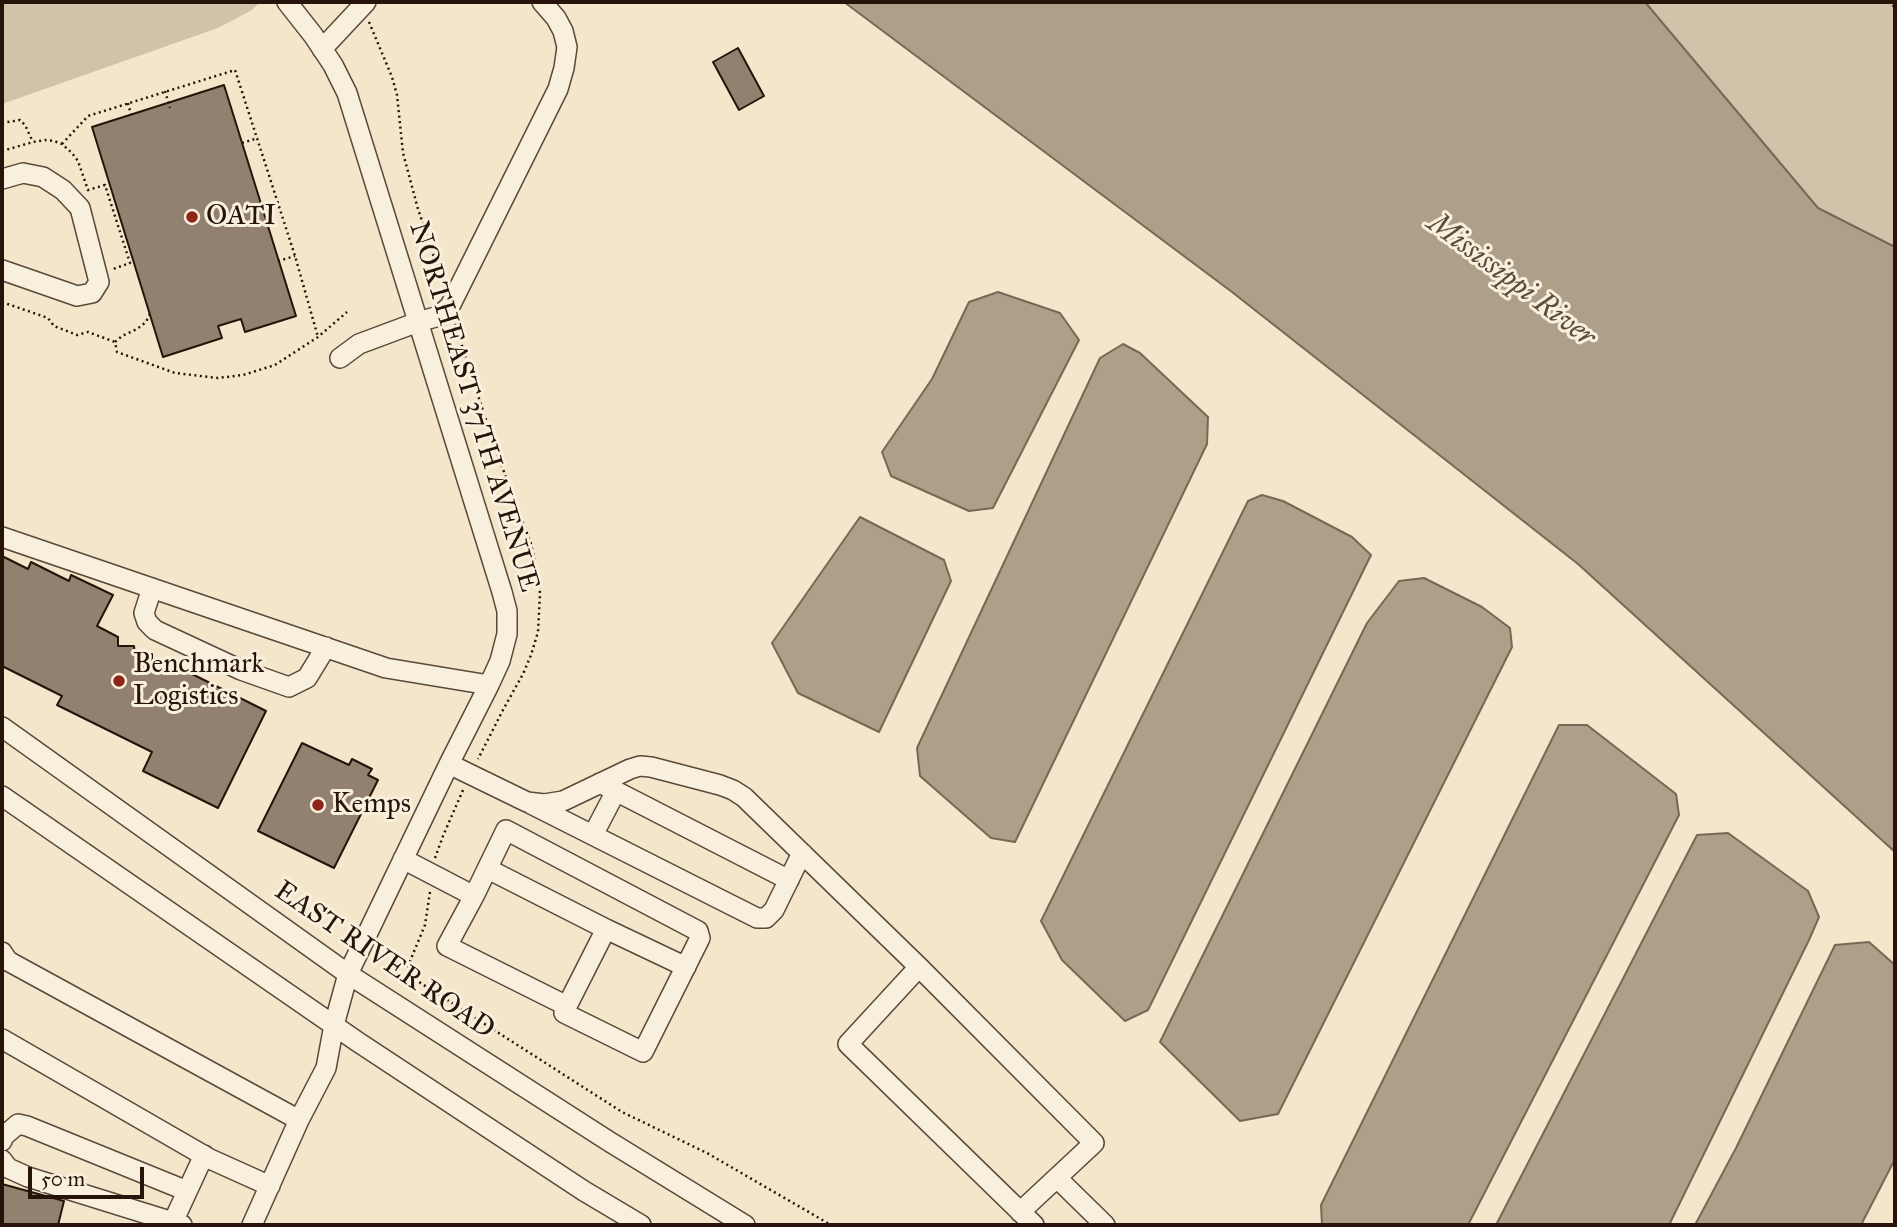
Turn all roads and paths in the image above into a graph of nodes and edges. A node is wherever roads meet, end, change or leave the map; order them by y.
1 (287, 2) edge
2 (366, 2) edge
3 (542, 2) edge
4 (1888, 2) edge
5 (1895, 7) edge
6 (322, 50) junction
7 (165, 91) junction
8 (128, 103) junction
9 (170, 108) dead end
10 (131, 115) dead end
11 (2, 123) edge
12 (258, 138) junction
13 (33, 142) junction
14 (62, 144) junction
15 (242, 144) dead end
16 (2, 151) edge
17 (2, 179) edge
18 (295, 256) junction
19 (278, 261) dead end
20 (111, 269) dead end
21 (2, 270) edge
22 (2, 302) edge
23 (348, 312) dead end
24 (150, 314) dead end
25 (418, 322) junction
26 (318, 337) junction
27 (115, 342) junction
28 (340, 358) dead end
29 (2, 537) edge
30 (152, 588) junction
31 (326, 647) junction
32 (489, 685) junction
33 (2, 727) edge
34 (449, 764) junction
35 (608, 787) junction
36 (2, 796) edge
37 (527, 802) junction
38 (593, 835) junction
39 (802, 853) junction
40 (403, 859) junction
41 (488, 869) junction
42 (432, 874) junction
43 (789, 880) junction
44 (474, 896) junction
45 (606, 929) junction
46 (2, 952) edge
47 (686, 967) junction
48 (919, 967) junction
49 (348, 974) junction
50 (567, 1006) junction
51 (334, 1025) junction
52 (2, 1039) edge
53 (299, 1120) junction
54 (2, 1141) edge
55 (204, 1155) junction
56 (2, 1160) edge
57 (1057, 1178) junction
58 (270, 1186) junction
59 (187, 1191) junction
60 (1027, 1219) edge
61 (177, 1224) edge
62 (252, 1225) edge
63 (641, 1225) edge
64 (745, 1225) edge
65 (831, 1225) edge
66 (1105, 1225) edge

1 - 6 street, NORTHEAST 37TH AVENUE
2 - 6 street
3 - 25 street
4 - 5 path
6 - 25 street, NORTHEAST 37TH AVENUE
7 - 8 path
7 - 9 path
7 - 12 path
8 - 10 path
8 - 14 path
11 - 13 path
12 - 15 path
12 - 18 path
13 - 14 path
13 - 16 path
14 - 20 path
17 - 21 street
18 - 19 path
18 - 26 path
22 - 27 path
23 - 26 path
24 - 27 path
25 - 28 street
25 - 32 street, NORTHEAST 37TH AVENUE
26 - 27 path
29 - 30 street
30 - 31 street
30 - 31 street
31 - 32 street
32 - 34 street, NORTHEAST 37TH AVENUE
33 - 49 street, EAST RIVER ROAD
34 - 37 street
34 - 40 street, NORTHEAST 37TH AVENUE
35 - 37 street
35 - 38 street
35 - 39 street
35 - 43 street
36 - 51 street
37 - 38 street
38 - 43 street
39 - 43 street
39 - 48 street
40 - 42 street
40 - 49 street, NORTHEAST 37TH AVENUE
41 - 44 street
41 - 45 street
41 - 47 street
42 - 44 street
42 - 65 path
44 - 50 street
45 - 47 street
45 - 50 street
46 - 53 street
47 - 50 street
48 - 57 street
48 - 60 street
49 - 51 street, NORTHEAST 37TH AVENUE
49 - 64 street, EAST RIVER ROAD
51 - 53 street, NORTHEAST 37TH AVENUE
51 - 63 street
52 - 55 street
53 - 58 street, NORTHEAST 37TH AVENUE
54 - 59 street
55 - 58 street
55 - 59 street
56 - 61 street
57 - 60 street
57 - 66 street
58 - 62 street, NORTHEAST 37TH AVENUE
59 - 61 street

